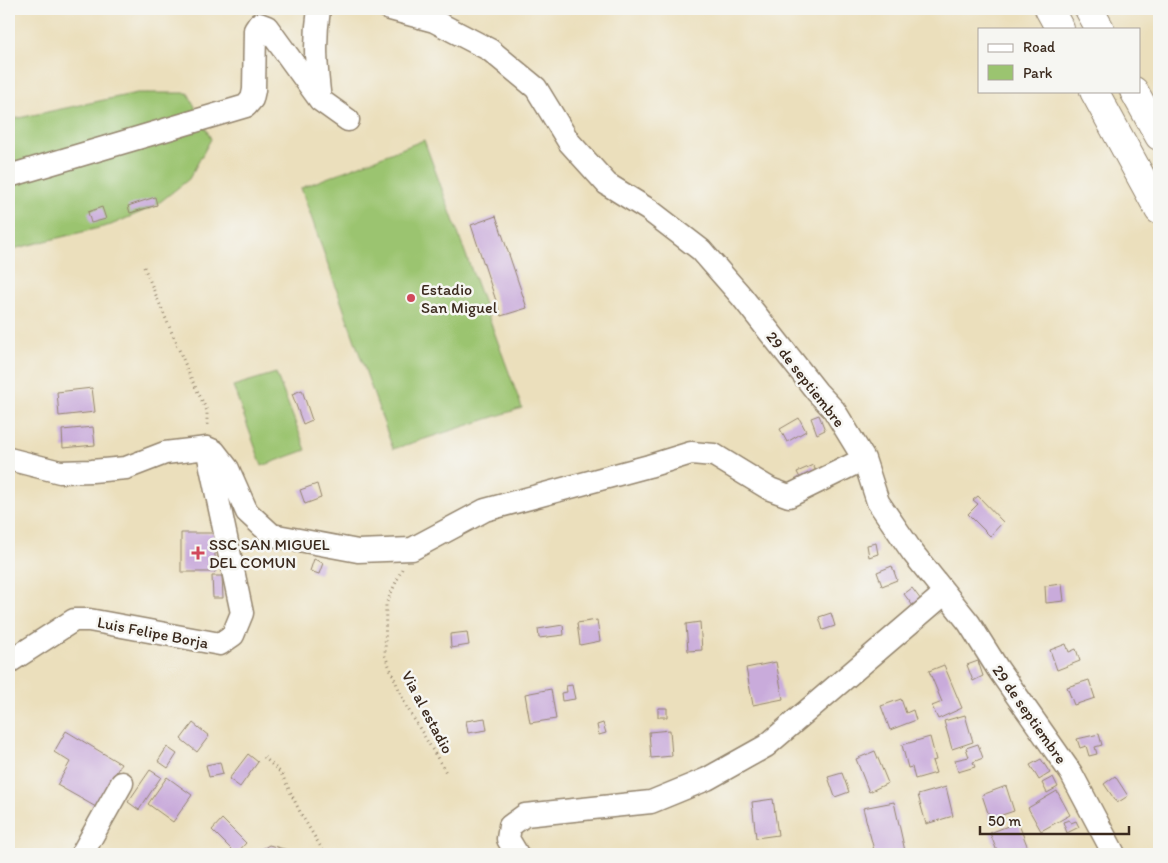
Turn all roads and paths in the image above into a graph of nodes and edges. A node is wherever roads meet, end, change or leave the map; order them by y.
1 (319, 9) edge
2 (390, 9) edge
3 (1050, 9) edge
4 (1089, 9) edge
5 (1060, 28) edge
6 (1099, 28) edge
7 (1095, 92) edge
8 (1135, 92) edge
9 (320, 100) junction
10 (348, 120) dead end
11 (1159, 136) edge
12 (9, 176) edge
13 (1159, 210) edge
14 (144, 267) dead end
15 (207, 448) junction
16 (9, 459) edge
17 (864, 459) junction
18 (412, 549) junction
19 (945, 593) junction
20 (9, 662) edge
21 (264, 757) dead end
22 (447, 774) dead end
23 (122, 783) dead end
24 (82, 854) edge
25 (325, 854) edge
26 (517, 854) edge
27 (1114, 854) edge

1 - 9 street
2 - 17 street, 29 de septiembre
3 - 5 highway
4 - 6 highway
7 - 13 highway
8 - 11 highway
9 - 10 street
9 - 12 street
14 - 15 path
15 - 16 street
15 - 18 street
15 - 20 street, Luis Felipe Borja
17 - 18 street
17 - 19 street, 29 de septiembre
18 - 22 path, Via al estadio
19 - 26 street
19 - 27 street, 29 de septiembre
21 - 25 path
23 - 24 street

